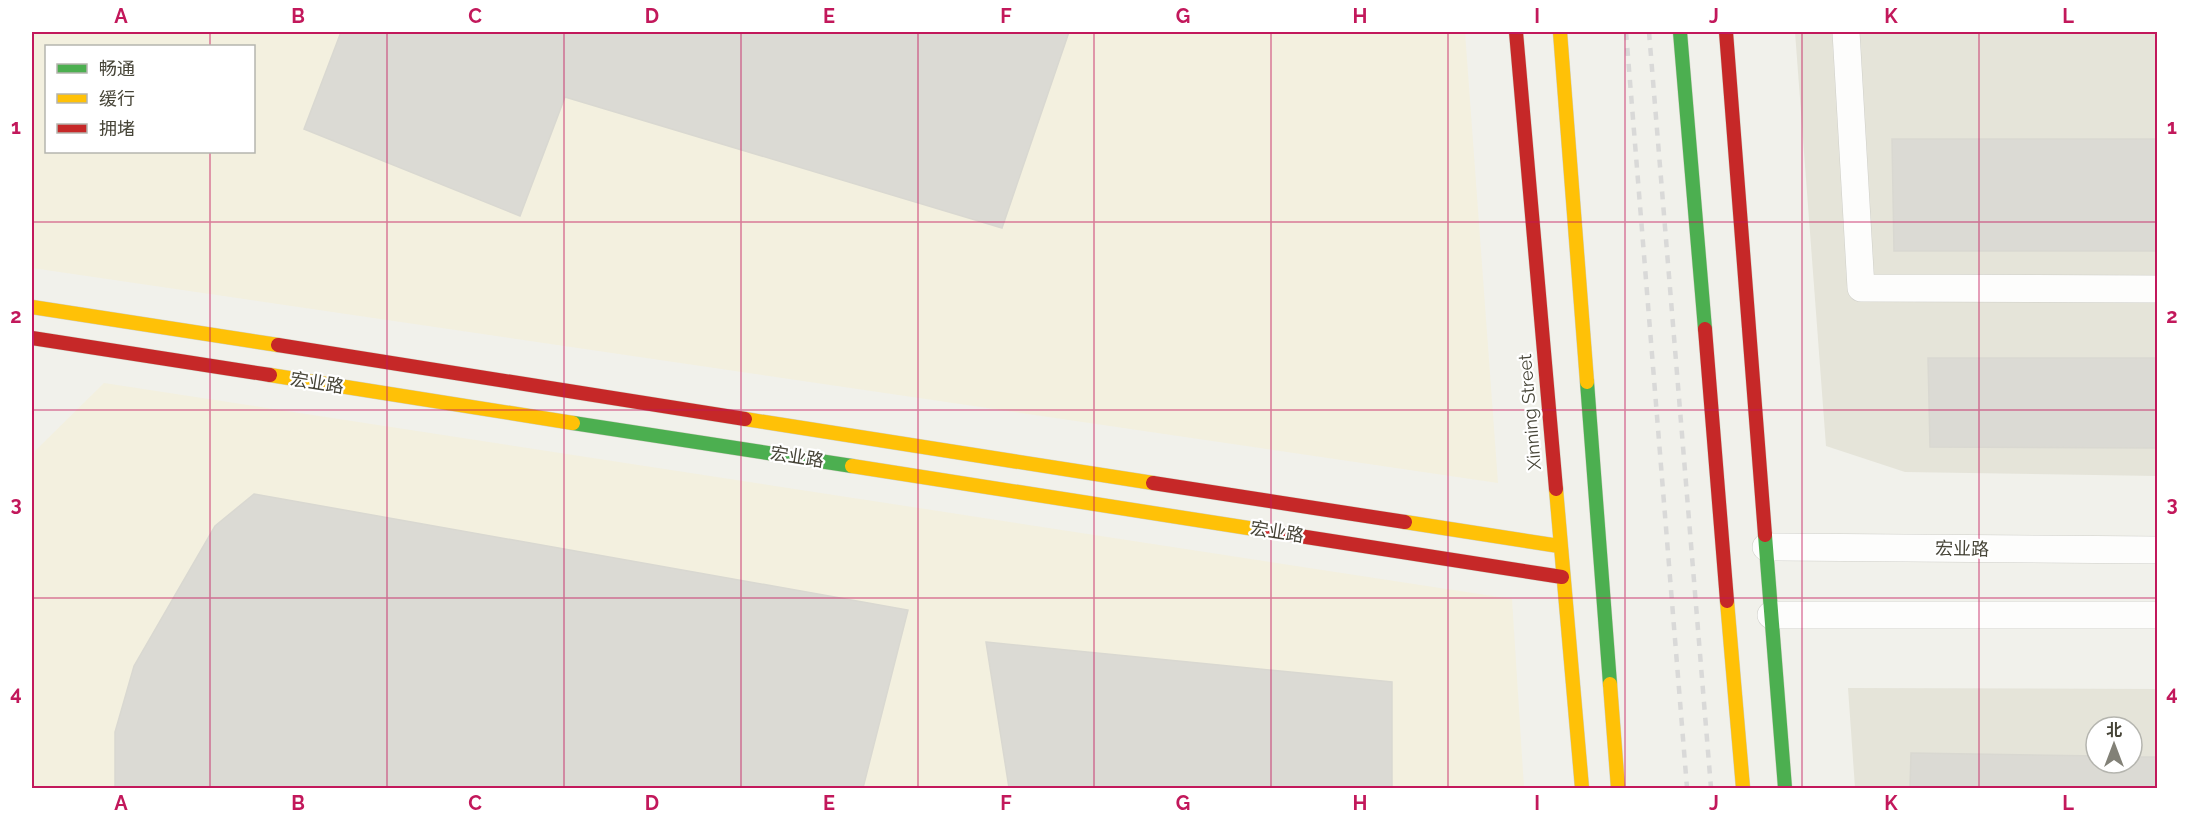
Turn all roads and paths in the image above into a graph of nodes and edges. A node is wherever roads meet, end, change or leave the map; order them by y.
1 (1516, 32) edge
2 (1560, 32) edge
3 (1680, 32) edge
4 (1726, 32) edge
5 (1846, 32) edge
6 (2157, 290) edge
7 (32, 307) edge
8 (32, 338) edge
9 (1559, 546) junction
10 (1766, 547) junction
11 (2157, 550) edge
12 (1562, 577) junction
13 (1771, 615) junction
14 (2157, 615) edge
15 (1582, 789) edge
16 (1618, 789) edge
17 (1743, 789) edge
18 (1785, 789) edge

1 - 9 street, Xinning Street
2 - 16 street
3 - 17 street
4 - 10 street
5 - 6 street
7 - 9 street, 宏业路
8 - 12 street, 宏业路
9 - 12 street, Xinning Street
10 - 11 street, 宏业路
10 - 13 street
12 - 15 street, Xinning Street
13 - 14 street
13 - 18 street

